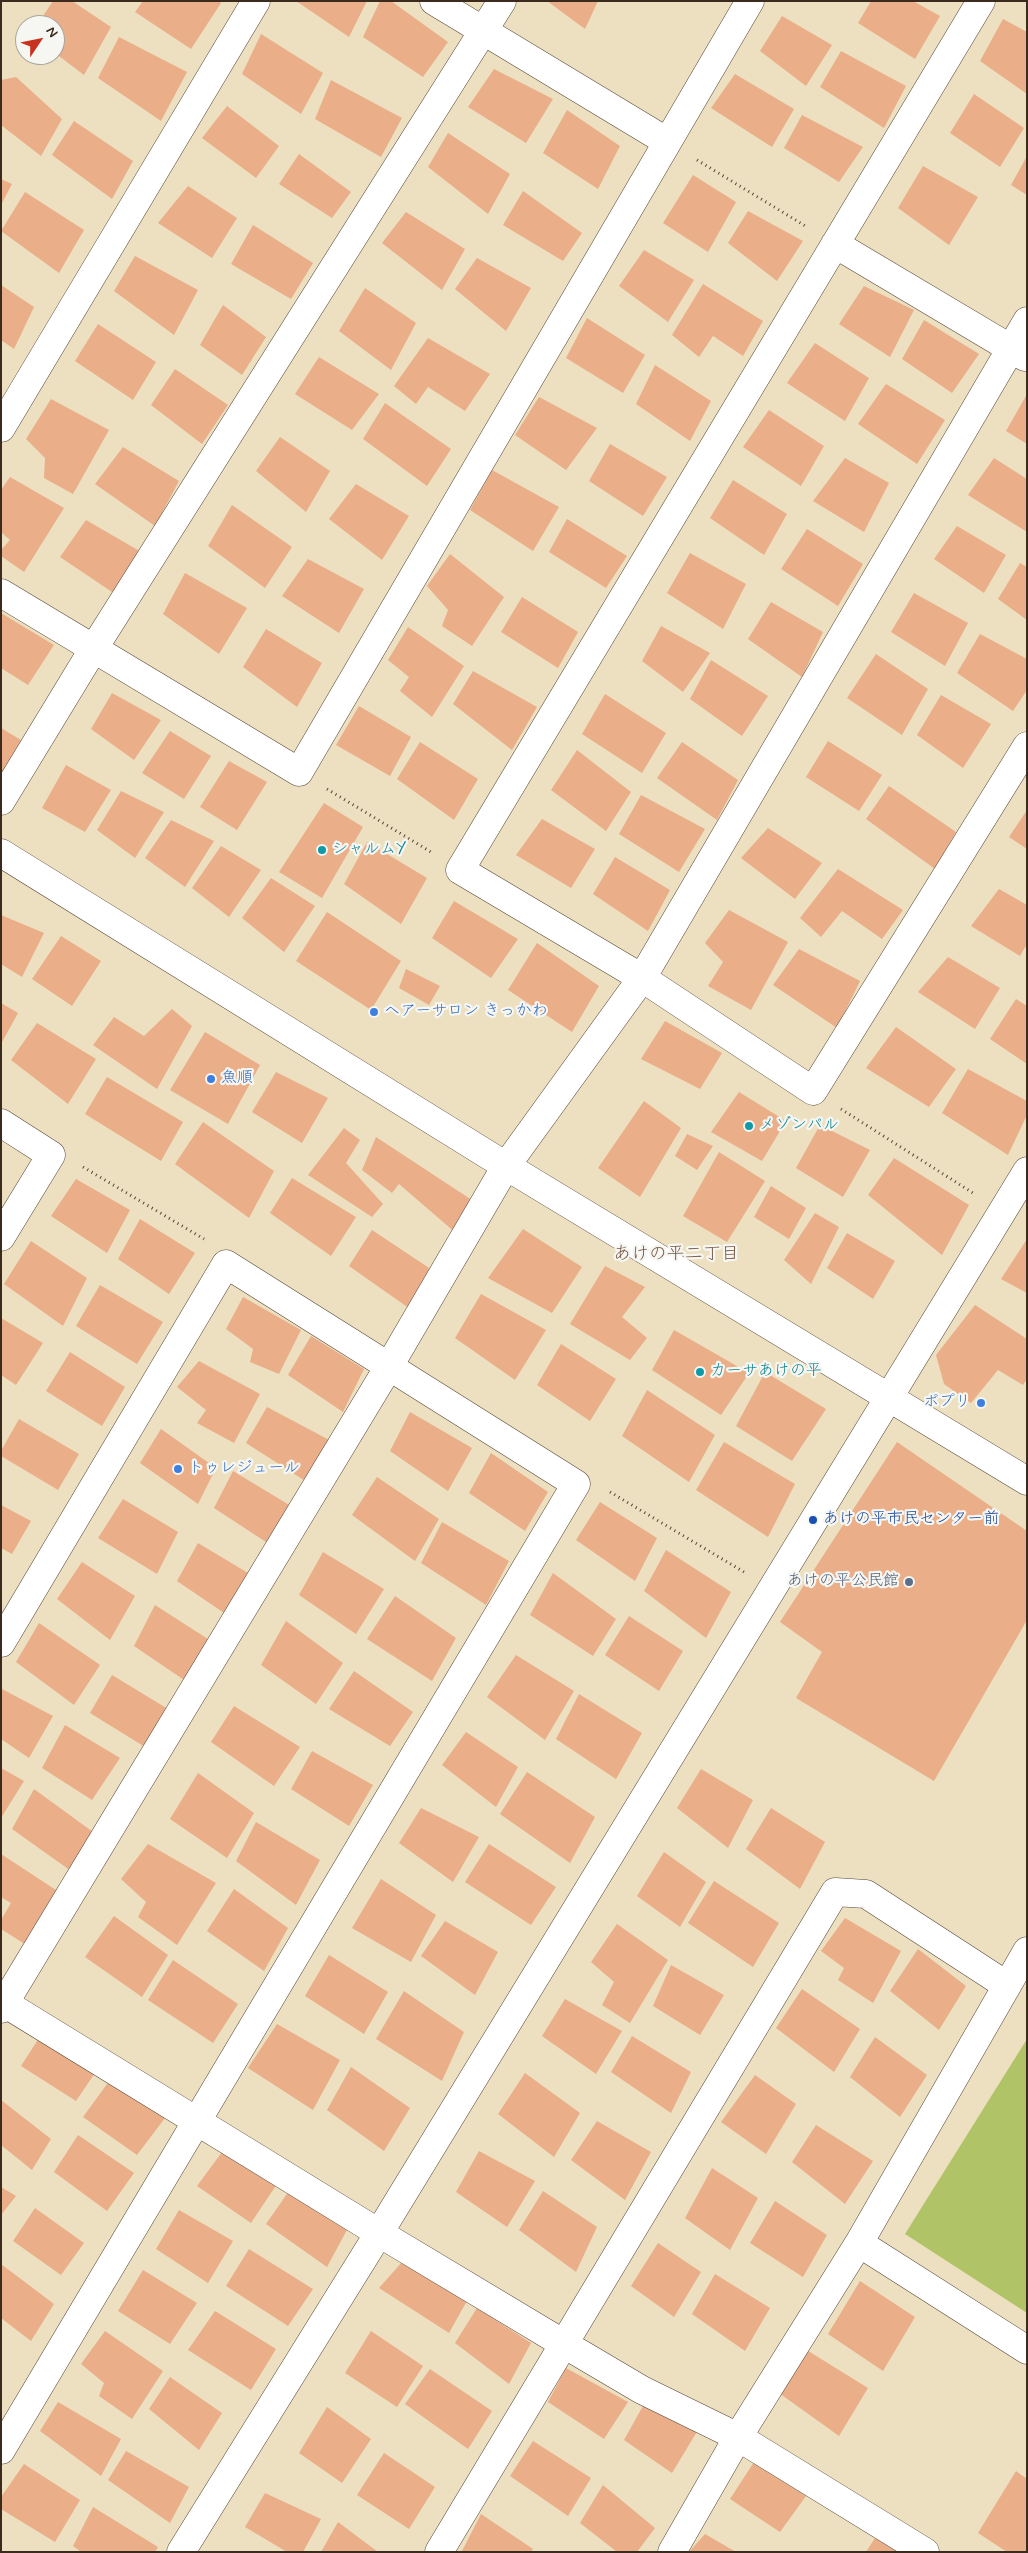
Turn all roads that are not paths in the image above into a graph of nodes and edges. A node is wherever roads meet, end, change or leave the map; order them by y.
1 (256, 1) edge
2 (434, 1) edge
3 (502, 1) edge
4 (750, 1) edge
5 (981, 1) edge
6 (484, 32) junction
7 (666, 141) junction
8 (835, 244) junction
9 (1027, 321) edge
10 (1019, 353) edge
11 (1, 428) edge
12 (1, 593) edge
13 (94, 648) junction
14 (1027, 746) edge
15 (1, 801) edge
16 (1, 853) edge
17 (642, 978) junction
18 (1, 1123) edge
19 (506, 1166) junction
20 (1027, 1171) edge
21 (1, 1237) edge
22 (388, 1368) junction
23 (891, 1397) junction
24 (1027, 1481) edge
25 (1, 1643) edge
26 (1027, 1951) edge
27 (1006, 1984) junction
28 (2, 2004) edge
29 (198, 2120) junction
30 (379, 2233) junction
31 (858, 2243) junction
32 (564, 2344) junction
33 (1027, 2350) edge
34 (738, 2437) junction
35 (1, 2450) edge
36 (181, 2552) edge
37 (439, 2552) edge
38 (672, 2552) edge
39 (925, 2552) edge

1 - 11 street
2 - 6 street
3 - 6 street
4 - 7 street
5 - 8 street
6 - 7 street
6 - 13 street
7 - 13 street
8 - 10 street
8 - 17 street
9 - 10 street
10 - 17 street
12 - 13 street
13 - 15 street
14 - 17 street
16 - 19 street
17 - 19 street
18 - 21 street
19 - 22 street
19 - 23 street
20 - 23 street
22 - 25 street
22 - 28 street
22 - 29 street
23 - 24 street
23 - 30 street
26 - 27 street
27 - 31 street
27 - 32 street
28 - 29 street
29 - 30 street
29 - 35 street
30 - 32 street
30 - 36 street
31 - 33 street
31 - 34 street
32 - 34 street
32 - 37 street
34 - 38 street
34 - 39 street

